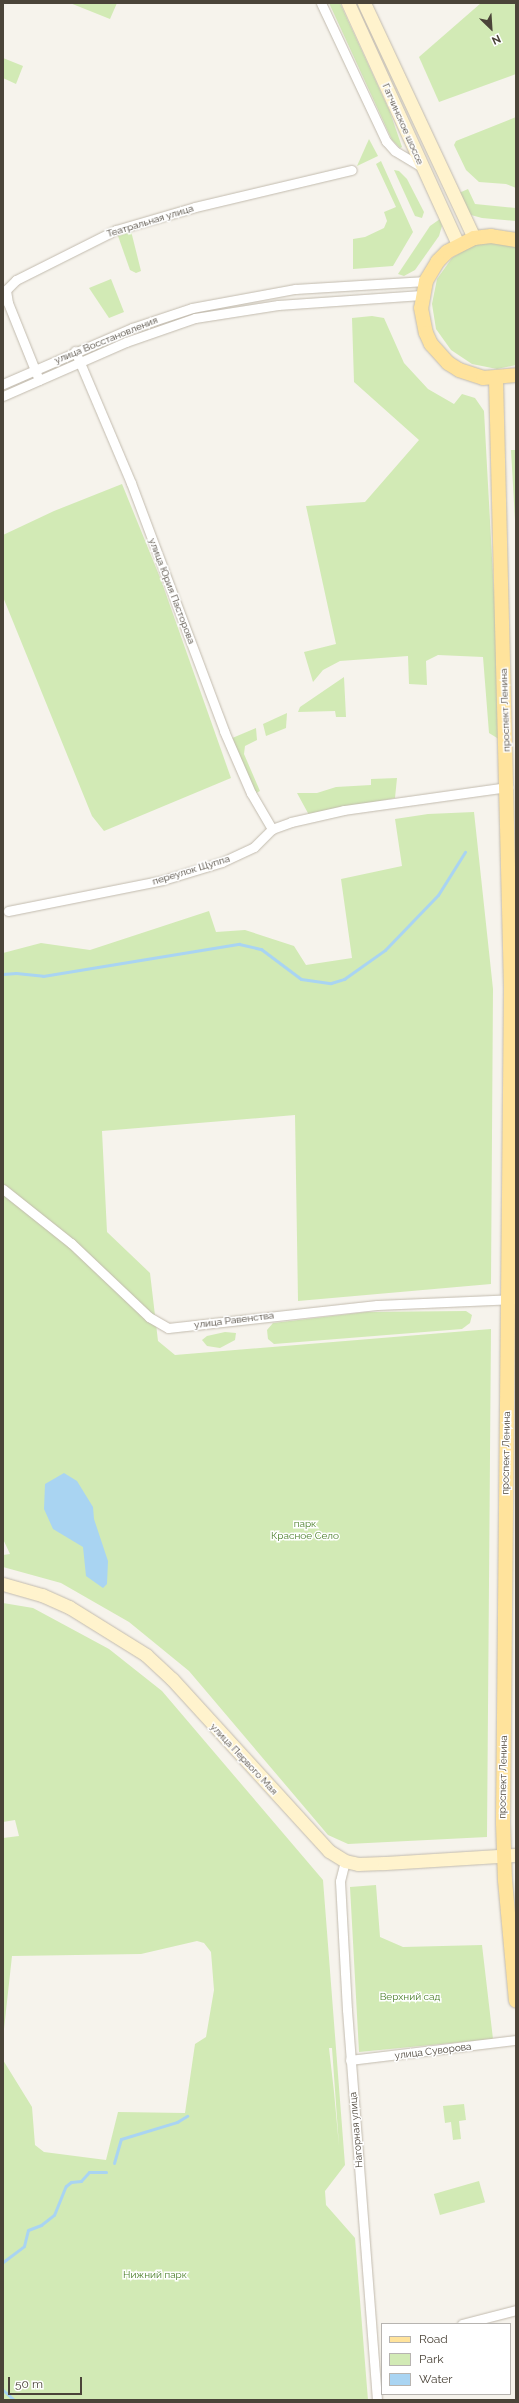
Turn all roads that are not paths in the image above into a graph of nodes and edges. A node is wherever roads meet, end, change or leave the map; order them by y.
1 (321, 3) edge
2 (348, 3) edge
3 (364, 3) edge
4 (422, 167) junction
5 (352, 170) dead end
6 (474, 238) junction
7 (516, 240) edge
8 (458, 244) junction
9 (426, 281) junction
10 (422, 295) junction
11 (75, 351) junction
12 (80, 362) junction
13 (34, 369) junction
14 (516, 375) edge
15 (496, 379) junction
16 (39, 380) junction
17 (3, 384) edge
18 (3, 396) edge
19 (508, 787) junction
20 (272, 829) junction
21 (8, 912) dead end
22 (513, 1027) edge
23 (3, 1189) edge
24 (512, 1299) edge
25 (3, 1584) edge
26 (510, 1855) edge
27 (345, 1861) junction
28 (516, 2000) edge
29 (516, 2040) edge
30 (350, 2060) junction
31 (516, 2310) edge
32 (466, 2323) edge
33 (378, 2344) edge
34 (377, 2400) edge

1 - 4 street
2 - 4 main road, Гатчинское шоссе
3 - 6 main road, Гатчинское шоссе
4 - 8 main road, Гатчинское шоссе
5 - 13 street, Театральная улица
6 - 7 main road
6 - 8 main road
8 - 9 main road
9 - 10 main road
9 - 11 street, улица Восстановления
10 - 12 street, улица Восстановления
10 - 15 main road
11 - 12 street, улица Юрия Пасторова
11 - 13 street, улица Восстановления
12 - 16 street, улица Восстановления
12 - 20 street, улица Юрия Пасторова
13 - 16 street, Театральная улица
13 - 17 street, улица Восстановления
14 - 15 main road
15 - 19 main road, проспект Ленина
16 - 18 street, улица Восстановления
19 - 20 street
19 - 22 main road, проспект Ленина
20 - 21 street, переулок Щуппа
22 - 24 main road, проспект Ленина
23 - 24 street, улица Равенства
24 - 26 main road, проспект Ленина
25 - 27 main road, улица Первого Мая
26 - 27 main road, улица Первого Мая
26 - 28 main road, проспект Ленина
27 - 30 street, Нагорная улица
29 - 30 street, улица Суворова
30 - 33 street, Нагорная улица
31 - 32 street
33 - 34 street, Нагорная улица

